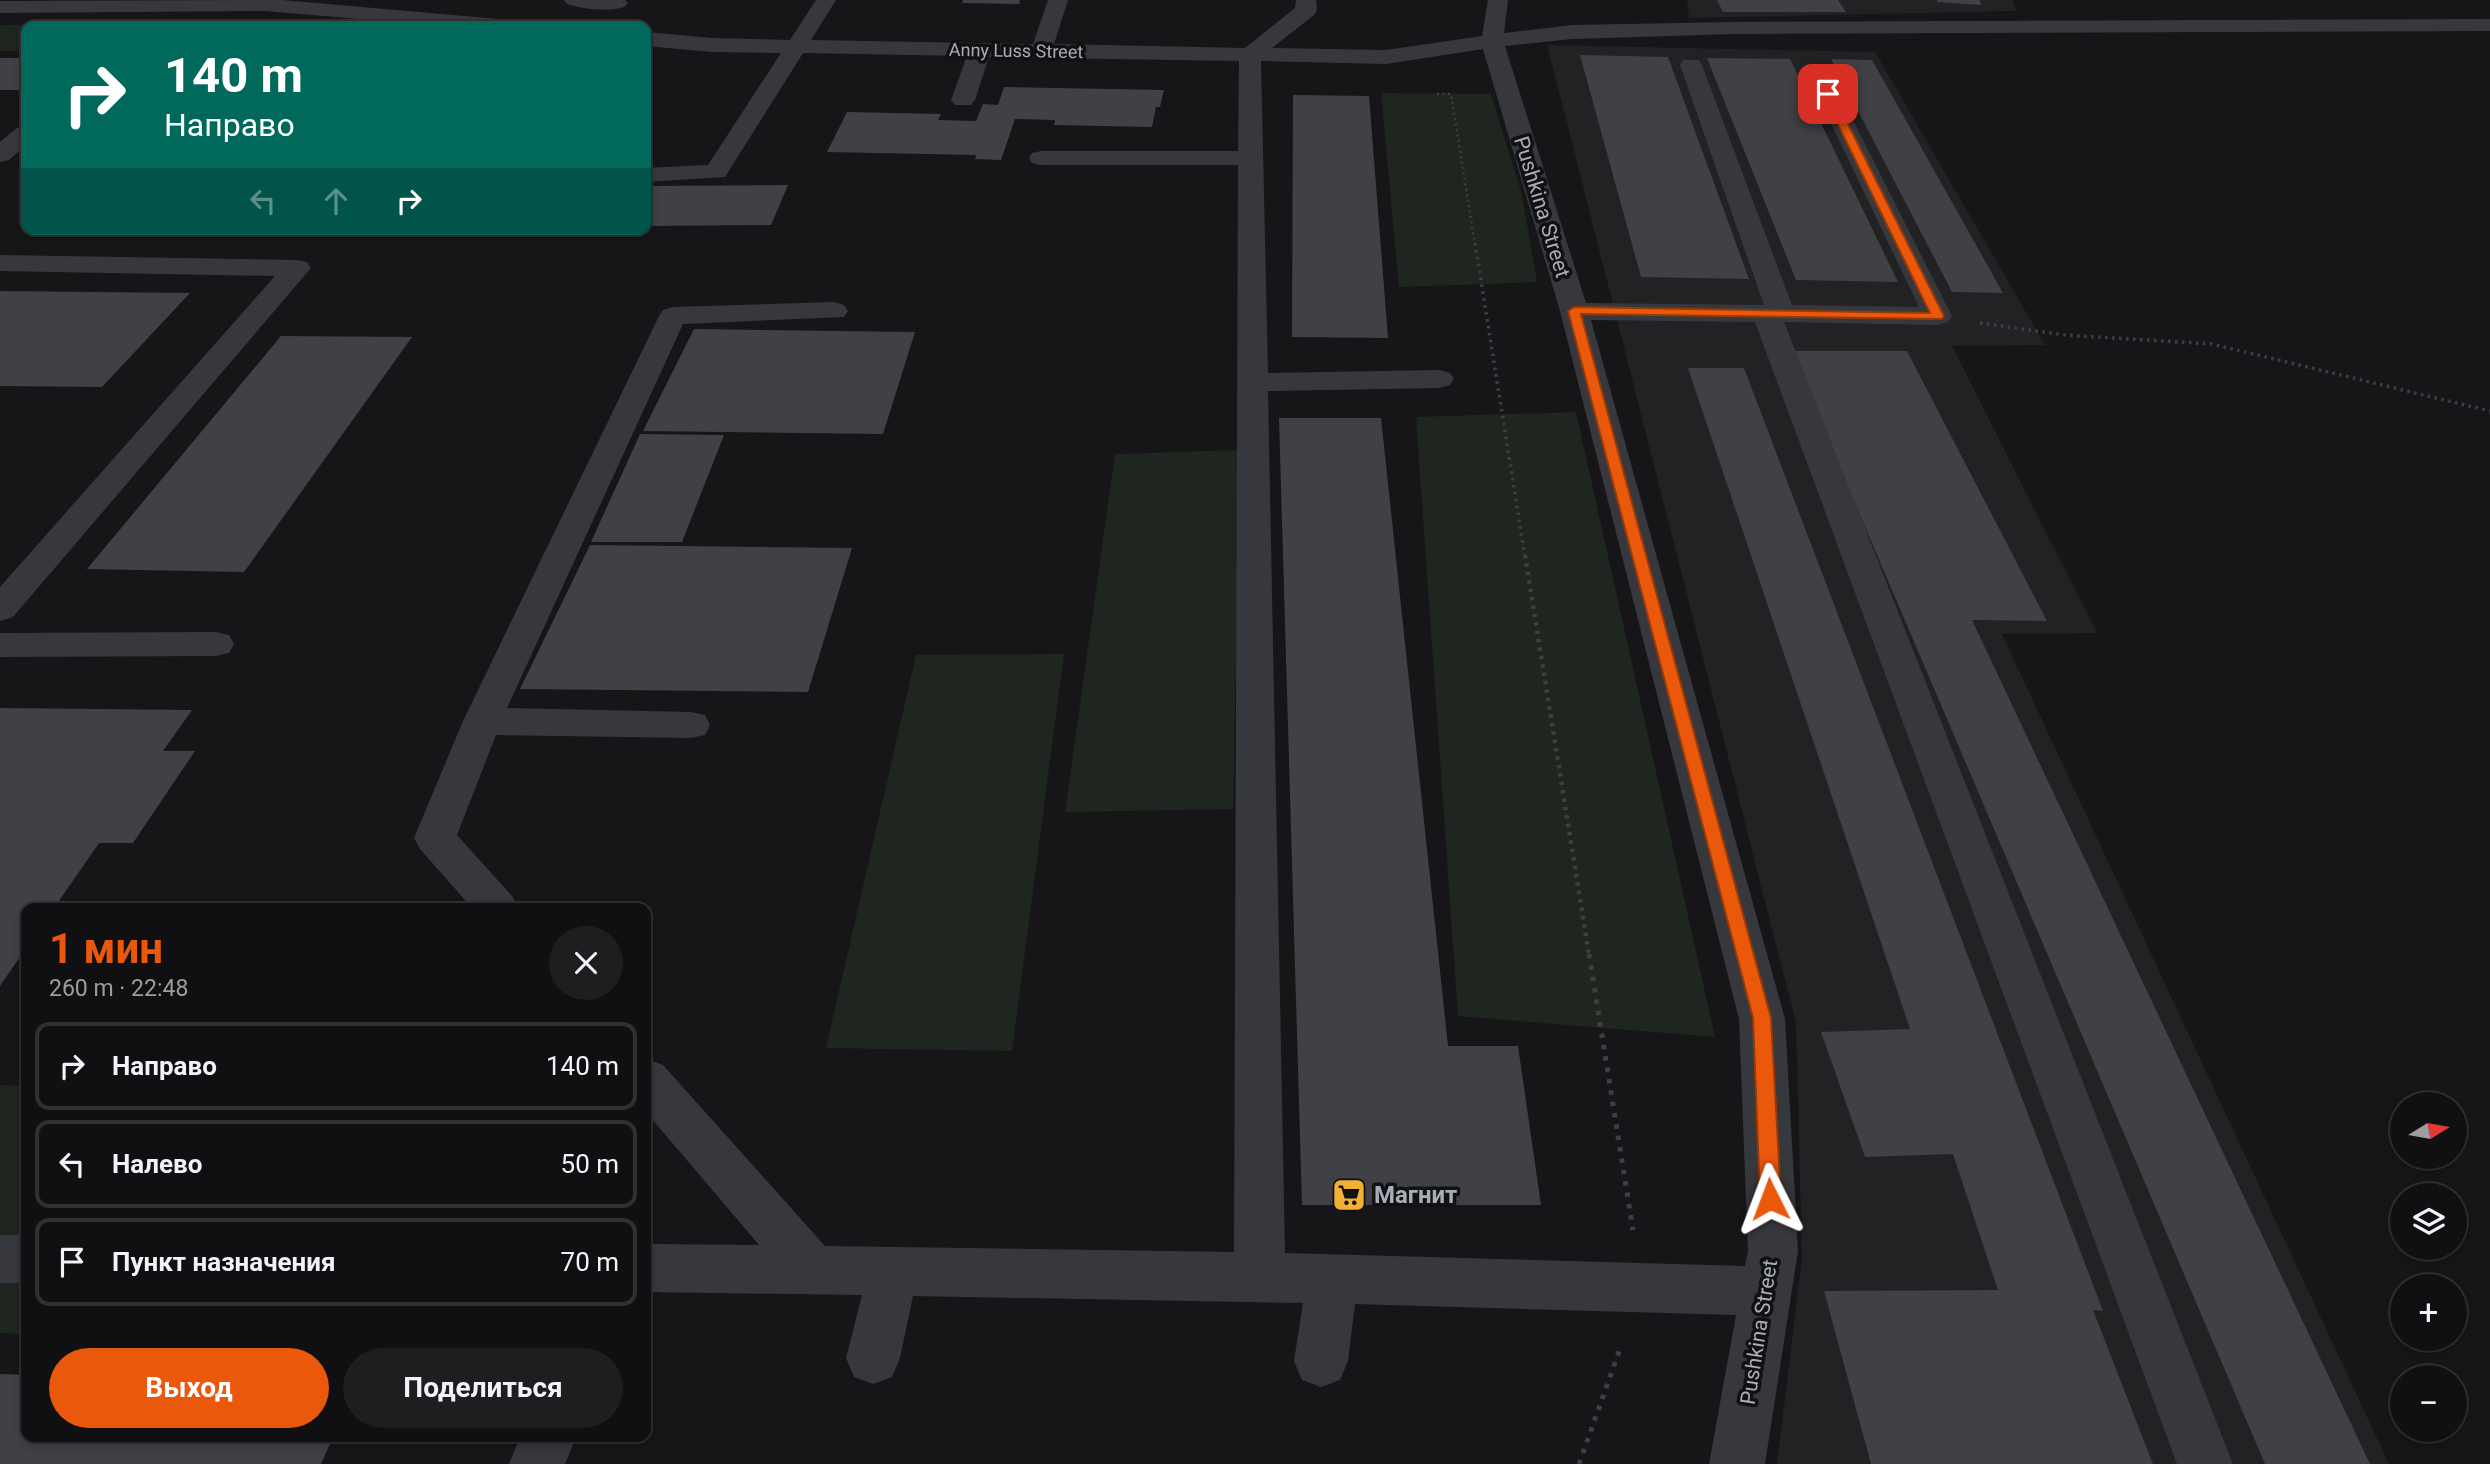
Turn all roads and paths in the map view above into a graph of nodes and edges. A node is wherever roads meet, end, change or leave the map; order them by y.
1 (574, 0) edge
2 (826, 0) edge
3 (1058, 0) edge
4 (1306, 0) edge
5 (1498, 0) edge
6 (618, 1) edge
7 (96, 3) edge
8 (183, 3) junction
9 (309, 4) edge
10 (0, 7) edge
11 (162, 21) edge
12 (465, 21) edge
13 (600, 21) edge
14 (2490, 25) edge
15 (651, 40) edge
16 (1492, 41) junction
17 (796, 47) junction
18 (980, 50) junction
19 (1041, 52) junction
20 (1250, 55) junction
21 (1691, 65) dead end
22 (1816, 69) dead end
23 (1424, 93) dead end
24 (964, 100) dead end
25 (21, 137) edge
26 (0, 155) edge
27 (1041, 158) dead end
28 (1249, 158) junction
29 (651, 175) edge
30 (0, 263) edge
31 (834, 311) dead end
32 (1574, 311) junction
33 (1774, 314) junction
34 (1938, 316) junction
35 (1439, 379) dead end
36 (1253, 382) junction
37 (2490, 411) edge
38 (0, 608) edge
39 (216, 644) dead end
40 (0, 645) edge
41 (482, 721) junction
42 (691, 725) dead end
43 (493, 903) edge
44 (651, 1085) edge
45 (0, 1259) edge
46 (21, 1259) edge
47 (651, 1268) edge
48 (813, 1270) junction
49 (893, 1272) junction
50 (1260, 1278) junction
51 (1332, 1279) junction
52 (1642, 1288) junction
53 (1766, 1291) junction
54 (873, 1358) dead end
55 (1321, 1361) dead end
56 (546, 1442) edge
57 (1741, 1463) edge
58 (537, 1464) edge
59 (1579, 1464) edge
60 (2205, 1464) edge

1 - 6 street
2 - 17 street
3 - 19 street
4 - 20 street
5 - 16 street
6 - 13 street
7 - 8 street
7 - 10 street
8 - 9 street
8 - 11 street
9 - 12 street
14 - 16 street
15 - 17 street, Anny Luss Street
16 - 20 street, Anny Luss Street
16 - 32 street, Pushkina Street
17 - 18 street, Anny Luss Street
17 - 29 street
18 - 19 street, Anny Luss Street
18 - 24 street
19 - 20 street, Anny Luss Street
20 - 28 street
21 - 33 street
22 - 34 street
23 - 52 path
25 - 26 street
27 - 28 street
28 - 36 street
30 - 38 street
31 - 41 street
32 - 33 street
32 - 53 street, Pushkina Street
33 - 34 street
33 - 60 street
34 - 37 path
35 - 36 street
36 - 50 street
39 - 40 street
41 - 42 street
41 - 43 street
44 - 48 street
45 - 46 street
47 - 48 street
48 - 49 street
49 - 50 street
49 - 54 street
50 - 51 street
51 - 52 street
51 - 55 street
52 - 53 street
52 - 59 path
53 - 57 street, Pushkina Street
56 - 58 street

